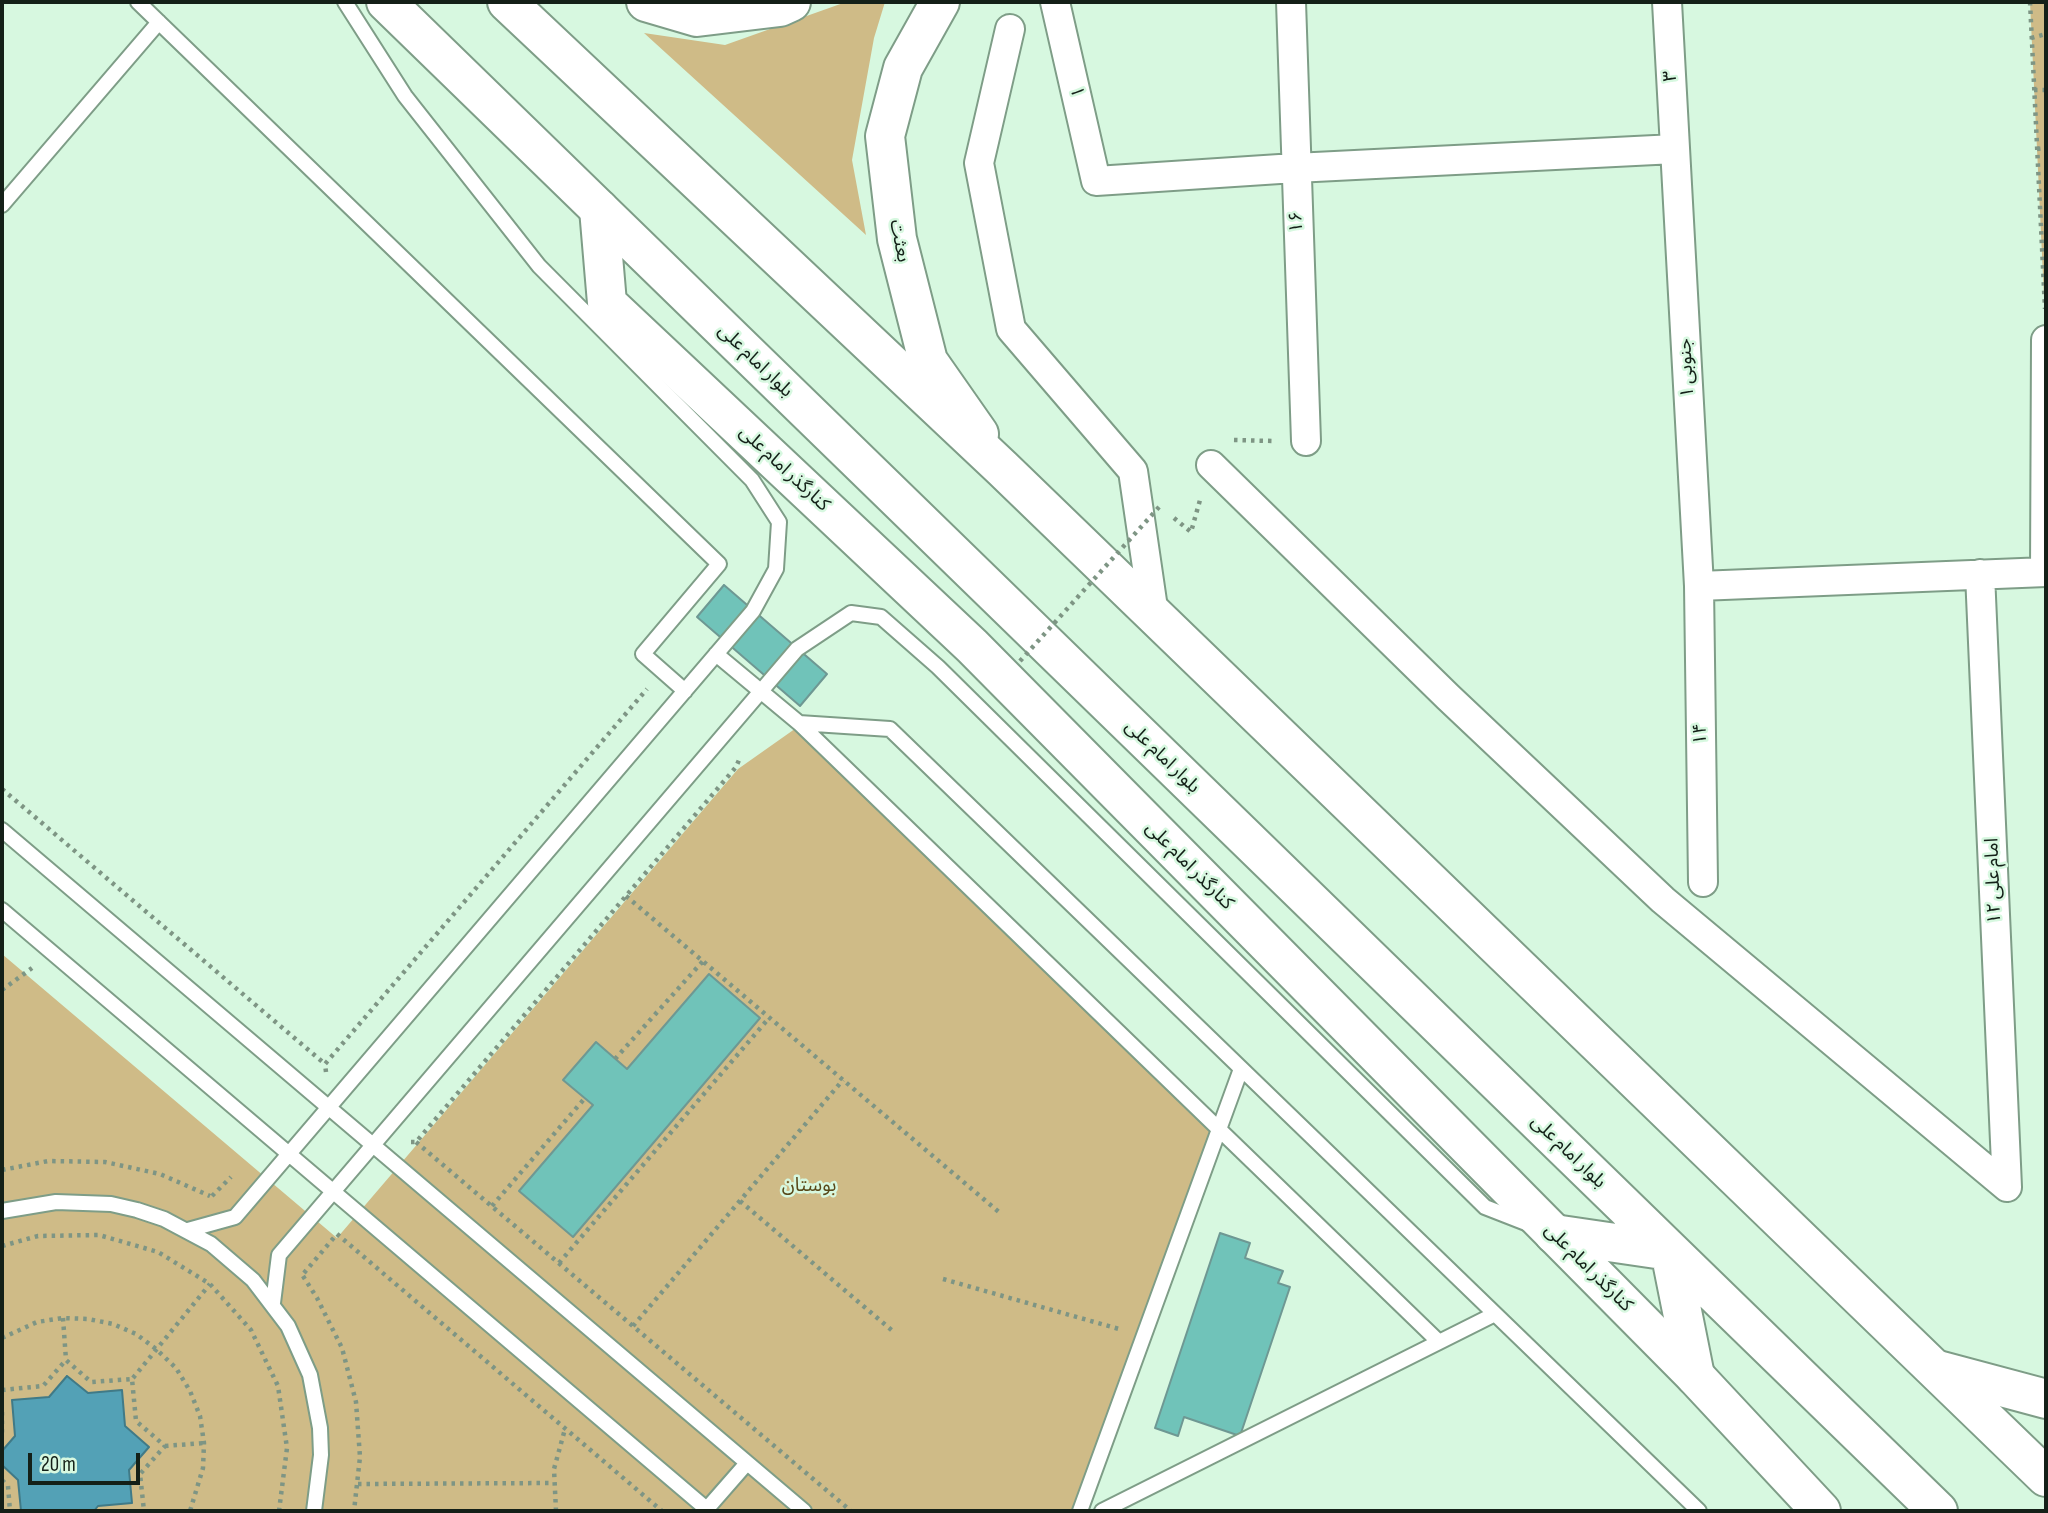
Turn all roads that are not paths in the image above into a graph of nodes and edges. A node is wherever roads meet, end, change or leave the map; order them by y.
1 (138, 2) edge
2 (345, 2) edge
3 (386, 2) edge
4 (507, 2) edge
5 (646, 2) edge
6 (791, 2) edge
7 (940, 2) edge
8 (1055, 2) edge
9 (1292, 2) edge
10 (1667, 2) edge
11 (159, 22) junction
12 (1010, 29) dead end
13 (1675, 149) junction
14 (1295, 168) junction
15 (2, 205) edge
16 (599, 209) junction
17 (2046, 340) edge
18 (1306, 441) dead end
19 (1211, 465) dead end
20 (1002, 468) junction
21 (2046, 572) edge
22 (1980, 574) junction
23 (1699, 586) junction
24 (1154, 615) junction
25 (716, 654) junction
26 (685, 691) junction
27 (760, 692) junction
28 (799, 723) junction
29 (2, 830) edge
30 (1703, 882) dead end
31 (2, 910) edge
32 (1241, 1069) junction
33 (329, 1108) junction
34 (1219, 1128) junction
35 (373, 1145) junction
36 (289, 1154) junction
37 (333, 1192) junction
38 (2, 1211) edge
39 (188, 1230) junction
40 (1554, 1234) junction
41 (1670, 1251) junction
42 (273, 1303) junction
43 (1495, 1314) junction
44 (1439, 1342) junction
45 (1938, 1370) junction
46 (1695, 1376) junction
47 (2046, 1399) edge
48 (747, 1463) junction
49 (2046, 1476) edge
50 (314, 1511) edge
51 (707, 1511) edge
52 (804, 1511) edge
53 (1080, 1511) edge
54 (1102, 1511) edge
55 (1699, 1511) edge
56 (1821, 1511) edge
57 (1938, 1511) edge

1 - 11 lane
2 - 25 lane
3 - 16 main road, بلوار امام علی
4 - 20 main road
5 - 6 main road
7 - 20 main road, بعثت
8 - 14 street, ۱
9 - 14 street, ۱۶
10 - 13 street, ۳
11 - 15 lane
11 - 26 lane
12 - 24 street
13 - 14 street
13 - 23 street, ۱ جنوبی
14 - 18 street, ۱۶
16 - 40 main road, کنارگذر امام علی
16 - 41 main road, بلوار امام علی
17 - 21 street
19 - 22 street, امام علی ۱۲
20 - 24 main road
21 - 22 street
22 - 23 street
23 - 30 street, ۱۴
24 - 45 main road
25 - 26 lane
25 - 27 lane
26 - 33 lane
27 - 28 lane
27 - 35 lane
27 - 40 lane
28 - 32 lane
28 - 34 lane
29 - 33 lane
31 - 36 lane
32 - 34 lane
32 - 43 lane
33 - 35 lane
33 - 36 lane
34 - 44 lane
34 - 53 lane
35 - 37 lane
35 - 48 lane
36 - 37 lane
36 - 39 lane
37 - 42 lane
37 - 51 lane
38 - 39 lane
39 - 42 lane
40 - 41 main road
40 - 46 main road, کنارگذر امام علی
41 - 46 main road
41 - 57 main road, بلوار امام علی
42 - 50 lane
43 - 44 lane
43 - 55 lane
44 - 54 lane
45 - 47 main road
45 - 49 main road
46 - 56 main road, کنارگذر امام علی
48 - 51 lane
48 - 52 lane

